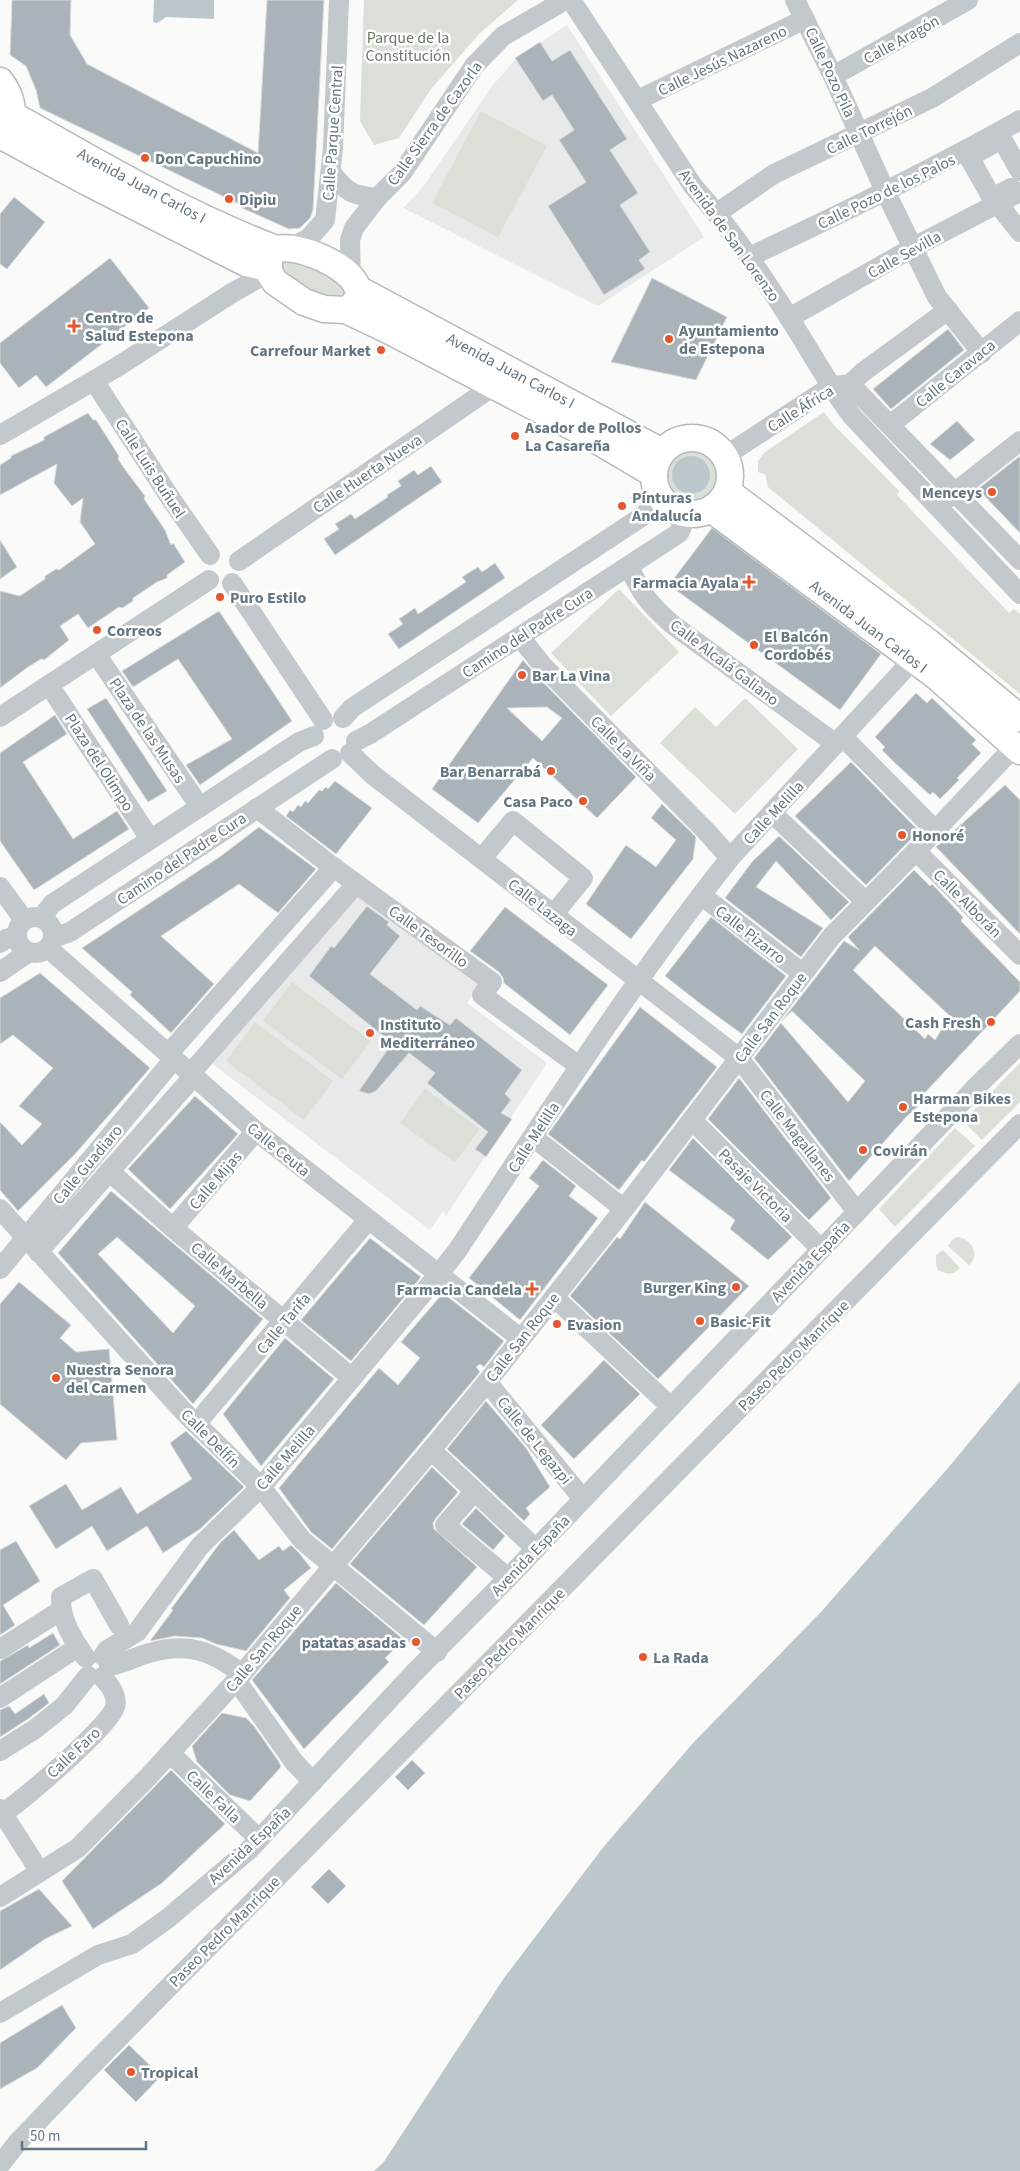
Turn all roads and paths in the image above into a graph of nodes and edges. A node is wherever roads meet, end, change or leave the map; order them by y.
1 (339, 0) edge
2 (565, 0) edge
3 (571, 0) edge
4 (968, 0) edge
5 (801, 6) edge
6 (1020, 43) edge
7 (833, 76) junction
8 (0, 81) edge
9 (638, 100) junction
10 (1020, 120) edge
11 (4, 128) edge
12 (860, 135) junction
13 (998, 137) junction
14 (970, 153) junction
15 (1020, 171) edge
16 (331, 172) junction
17 (1020, 176) edge
18 (1020, 183) edge
19 (1020, 192) edge
20 (886, 193) junction
21 (377, 198) junction
22 (996, 201) junction
23 (717, 213) junction
24 (1020, 232) edge
25 (914, 247) junction
26 (749, 257) junction
27 (276, 259) junction
28 (352, 292) junction
29 (948, 310) junction
30 (789, 318) junction
31 (1018, 327) edge
32 (982, 353) junction
33 (94, 381) junction
34 (496, 385) junction
35 (840, 385) junction
36 (890, 425) junction
37 (0, 435) edge
38 (1020, 441) edge
39 (725, 456) junction
40 (659, 475) junction
41 (954, 492) junction
42 (709, 505) junction
43 (937, 507) junction
44 (210, 554) junction
45 (1020, 560) edge
46 (239, 561) junction
47 (629, 566) junction
48 (1002, 575) junction
49 (209, 580) junction
50 (232, 583) junction
51 (1020, 594) edge
52 (520, 637) junction
53 (921, 651) junction
54 (96, 654) junction
55 (49, 685) junction
56 (0, 717) edge
57 (1020, 718) edge
58 (327, 725) junction
59 (840, 740) junction
60 (1017, 749) edge
61 (346, 751) junction
62 (200, 806) junction
63 (257, 808) junction
64 (772, 813) junction
65 (935, 830) junction
66 (150, 839) junction
67 (916, 851) junction
68 (482, 858) junction
69 (730, 858) junction
70 (328, 863) junction
71 (356, 884) junction
72 (0, 887) edge
73 (701, 895) junction
74 (865, 901) junction
75 (554, 915) junction
76 (31, 936) edge
77 (1020, 955) edge
78 (0, 972) edge
79 (802, 973) junction
80 (638, 980) junction
81 (1020, 1044) edge
82 (171, 1057) junction
83 (738, 1058) junction
84 (579, 1066) junction
85 (191, 1075) junction
86 (692, 1120) junction
87 (1020, 1124) edge
88 (256, 1131) junction
89 (533, 1137) junction
90 (109, 1171) junction
91 (0, 1209) edge
92 (624, 1209) junction
93 (857, 1212) junction
94 (368, 1220) junction
95 (173, 1228) junction
96 (32, 1245) junction
97 (821, 1250) junction
98 (0, 1269) edge
99 (438, 1275) junction
100 (554, 1297) junction
101 (284, 1322) junction
102 (520, 1338) junction
103 (352, 1378) junction
104 (487, 1382) junction
105 (671, 1407) junction
106 (196, 1424) junction
107 (432, 1450) junction
108 (261, 1487) junction
109 (474, 1492) junction
110 (583, 1499) junction
111 (536, 1549) junction
112 (332, 1565) junction
113 (508, 1578) junction
114 (60, 1604) junction
115 (128, 1628) junction
116 (0, 1648) edge
117 (438, 1652) junction
118 (148, 1653) junction
119 (94, 1664) junction
120 (239, 1677) junction
121 (0, 1698) edge
122 (0, 1751) edge
123 (170, 1753) junction
124 (313, 1782) junction
125 (1, 1812) edge
126 (259, 1839) junction
127 (40, 1872) junction
128 (0, 1898) edge
129 (0, 2013) edge
130 (0, 2165) edge

1 - 16 street, Calle Parque Central
2 - 21 street, Calle Sierra de Cazorla
3 - 9 street, Avenida de San Lorenzo
4 - 7 street, Calle Aragón
5 - 7 street, Calle Pozo Pila
5 - 9 street, Calle Jesús Nazareno
6 - 12 street, Calle Torrejón
7 - 12 street, Calle Pozo Pila
8 - 11 main road
9 - 23 street, Avenida de San Lorenzo
10 - 13 street, Calle Pozo de los Palos
11 - 27 main road, Avenida Juan Carlos I
12 - 20 street, Calle Pozo Pila
12 - 23 street, Calle Torrejón
13 - 14 street, Calle Pozo de los Palos
13 - 15 street
13 - 17 street
14 - 20 street, Calle Pozo de los Palos
14 - 22 street
16 - 21 street
16 - 27 street, Calle Parque Central
18 - 22 street
19 - 22 street, Calle Sevilla
20 - 25 street, Calle Pozo Pila
20 - 26 street, Calle Pozo de los Palos
21 - 28 street, Calle Sierra de Cazorla
22 - 24 street
22 - 25 street, Calle Sevilla
23 - 26 street, Avenida de San Lorenzo
25 - 29 street, Calle Pozo Pila
25 - 30 street, Calle Sevilla
26 - 30 street, Avenida de San Lorenzo
27 - 28 main road, Avenida Juan Carlos I
27 - 28 main road
27 - 33 street, Calle Parque Central
28 - 34 main road, Avenida Juan Carlos I
28 - 40 main road, Avenida Juan Carlos I
29 - 32 street, Calle Pozo Pila
29 - 35 street, Calle África
30 - 35 street, Avenida de San Lorenzo
31 - 32 street, Calle Caravaca
32 - 36 street, Calle Caravaca
33 - 37 street, Calle Parque Central
33 - 44 street, Calle Luis Buñuel
34 - 40 main road, Avenida Juan Carlos I
34 - 46 street, Calle Huerta Nueva
35 - 36 street, Avenida de San Lorenzo
35 - 39 street, Calle África
35 - 43 street, Avenida de San Lorenzo
36 - 41 street, Avenida de San Lorenzo
38 - 41 street
39 - 40 main road
39 - 42 main road
40 - 42 main road
40 - 58 street, Camino del Padre Cura
41 - 43 street
41 - 45 street, Avenida de San Lorenzo
42 - 47 street, Camino del Padre Cura
42 - 53 main road, Avenida Juan Carlos I
43 - 48 street, Avenida de San Lorenzo
44 - 46 street
44 - 49 street
45 - 48 street, Avenida de San Lorenzo
46 - 50 street
47 - 52 street, Camino del Padre Cura
47 - 59 street, Calle Alcalá Galiano
48 - 51 street, Avenida de San Lorenzo
49 - 50 street
49 - 54 street
50 - 58 street
52 - 61 street, Camino del Padre Cura
52 - 69 street, Calle La Viña
53 - 57 main road, Avenida Juan Carlos I
53 - 59 street, Calle Melilla
53 - 60 main road, Avenida Juan Carlos I
54 - 55 street
54 - 62 street, Plaza de las Musas
55 - 56 street
55 - 66 street, Plaza del Olimpo
58 - 61 street
58 - 61 street, Calle Lazaga
58 - 62 street, Camino del Padre Cura
59 - 64 street, Calle Melilla
59 - 65 street, Calle Alcalá Galiano
60 - 65 street, Calle San Roque
61 - 63 street, Camino del Padre Cura
61 - 68 street, Calle Lazaga
62 - 66 street, Camino del Padre Cura
63 - 70 street, Calle Tesorillo
63 - 76 street, Camino del Padre Cura
64 - 69 street, Calle Melilla
64 - 74 street
65 - 67 street, Calle San Roque
66 - 76 street, Camino del Padre Cura
67 - 74 street, Calle San Roque
67 - 77 street, Calle Alborán
68 - 75 street, Calle Lazaga
68 - 75 street
69 - 73 street, Calle Melilla
70 - 71 street, Calle Tesorillo
70 - 82 street, Calle Guadiaro
71 - 84 street, Calle Tesorillo
71 - 85 street, Calle Guadiaro
72 - 76 street, Calle Ceuta
73 - 79 street, Calle Pizarro
73 - 80 street, Calle Melilla
74 - 79 street, Calle San Roque
75 - 80 street, Calle Lazaga
76 - 78 street, Camino del Padre Cura
76 - 82 street, Calle Ceuta
79 - 83 street, Calle San Roque
80 - 83 street, Calle Lazaga
80 - 84 street, Calle Melilla
81 - 93 street, Avenida España
82 - 85 street, Calle Ceuta
82 - 96 street, Calle Guadiaro
83 - 86 street, Calle San Roque
83 - 93 street, Calle Magallanes
84 - 89 street, Calle Melilla
85 - 88 street, Calle Ceuta
85 - 90 street, Calle Guadiaro
86 - 92 street, Calle San Roque
86 - 97 street, Pasaje Victoria
87 - 130 street, Paseo Pedro Manrique
88 - 94 street, Calle Ceuta
88 - 95 street, Calle Mijas
89 - 92 street
89 - 99 street, Calle Melilla
90 - 95 street, Calle Marbella
90 - 96 street, Calle Guadiaro
91 - 96 street, Calle Delfín
92 - 100 street, Calle San Roque
93 - 97 street, Avenida España
94 - 99 street, Calle Ceuta
94 - 101 street, Calle Tarifa
95 - 101 street, Calle Marbella
96 - 98 street, Calle Guadiaro
96 - 106 street, Calle Delfín
97 - 105 street, Avenida España
99 - 102 street, Calle Ceuta
99 - 103 street, Calle Melilla
100 - 102 street, Calle San Roque
100 - 105 street
101 - 103 street, Calle Marbella
101 - 106 street, Calle Tarifa
102 - 104 street, Calle San Roque
103 - 108 street, Calle Melilla
104 - 107 street, Calle San Roque
104 - 110 street, Calle de Legazpi
105 - 110 street, Avenida España
106 - 108 street, Calle Delfín
107 - 109 street
107 - 112 street, Calle San Roque
108 - 112 street, Calle Delfín
108 - 115 street, Calle Melilla
109 - 111 street
109 - 113 street
110 - 111 street, Avenida España
111 - 113 street, Avenida España
112 - 117 street, Calle Delfín
112 - 120 street, Calle San Roque
113 - 117 street, Avenida España
114 - 115 street
114 - 116 street
114 - 119 street, Calle Faro
115 - 118 street
115 - 119 street, Calle Melilla
117 - 124 street, Avenida España
118 - 119 street
118 - 120 street
119 - 121 street
119 - 122 street
119 - 125 street, Calle Faro
120 - 123 street, Calle San Roque
120 - 124 street
123 - 126 street, Calle Falla
123 - 127 street, Calle San Roque
124 - 126 street, Avenida España
125 - 127 street
126 - 129 street, Avenida España
127 - 128 street, Calle San Roque

